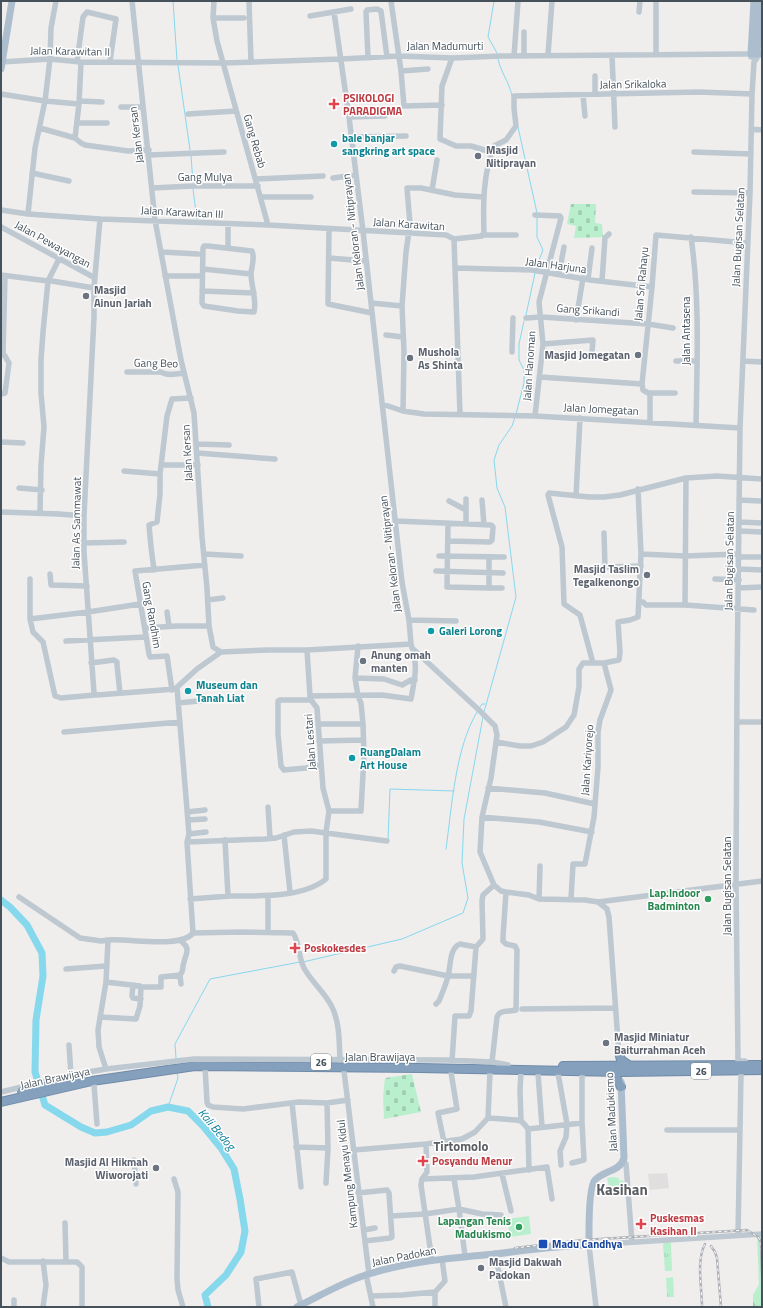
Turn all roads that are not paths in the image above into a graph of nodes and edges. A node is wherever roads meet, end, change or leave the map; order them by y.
1 (12, 1) edge
2 (56, 1) edge
3 (132, 1) edge
4 (214, 1) edge
5 (249, 1) edge
6 (391, 1) edge
7 (518, 1) edge
8 (552, 1) edge
9 (640, 1) edge
10 (656, 1) edge
11 (754, 1) edge
12 (760, 1) edge
13 (351, 9) dead end
14 (334, 12) junction
15 (639, 12) dead end
16 (310, 16) dead end
17 (213, 18) junction
18 (244, 18) dead end
19 (524, 32) dead end
20 (656, 54) junction
21 (757, 54) edge
22 (548, 55) junction
23 (612, 55) junction
24 (399, 56) junction
25 (514, 56) junction
26 (524, 56) junction
27 (387, 57) junction
28 (368, 58) junction
29 (452, 58) junction
30 (50, 59) junction
31 (341, 59) junction
32 (79, 62) junction
33 (110, 62) junction
34 (251, 62) junction
35 (138, 63) junction
36 (223, 63) junction
37 (1, 64) edge
38 (428, 69) dead end
39 (401, 71) junction
40 (595, 76) dead end
41 (1, 94) edge
42 (595, 94) junction
43 (614, 94) junction
44 (752, 94) junction
45 (583, 95) junction
46 (45, 101) junction
47 (80, 102) junction
48 (102, 102) dead end
49 (442, 105) junction
50 (121, 107) dead end
51 (143, 107) junction
52 (236, 110) junction
53 (188, 114) dead end
54 (385, 116) dead end
55 (585, 116) dead end
56 (349, 117) junction
57 (77, 123) junction
58 (107, 124) dead end
59 (616, 127) dead end
60 (40, 128) junction
61 (751, 129) junction
62 (762, 130) edge
63 (406, 136) dead end
64 (351, 137) junction
65 (75, 138) junction
66 (149, 152) junction
67 (224, 152) dead end
68 (491, 152) junction
69 (694, 152) dead end
70 (751, 154) junction
71 (437, 160) dead end
72 (32, 173) junction
73 (356, 175) junction
74 (323, 176) dead end
75 (333, 178) dead end
76 (256, 179) junction
77 (69, 182) dead end
78 (258, 186) junction
79 (152, 188) junction
80 (432, 190) junction
81 (694, 192) dead end
82 (750, 193) junction
83 (261, 197) junction
84 (311, 197) dead end
85 (483, 197) junction
86 (1, 210) edge
87 (28, 214) junction
88 (535, 215) dead end
89 (100, 219) junction
90 (155, 220) junction
91 (229, 224) junction
92 (268, 225) junction
93 (1, 227) edge
94 (329, 229) junction
95 (363, 231) junction
96 (408, 233) junction
97 (609, 234) dead end
98 (482, 235) junction
99 (516, 235) dead end
100 (691, 237) junction
101 (454, 239) junction
102 (747, 243) junction
103 (564, 247) dead end
104 (229, 248) junction
105 (592, 248) dead end
106 (162, 252) junction
107 (198, 254) dead end
108 (329, 258) junction
109 (59, 259) junction
110 (365, 261) junction
111 (203, 268) junction
112 (456, 268) junction
113 (546, 272) junction
114 (251, 274) junction
115 (559, 274) junction
116 (3, 275) edge
117 (165, 276) junction
118 (200, 276) dead end
119 (95, 278) junction
120 (585, 279) junction
121 (50, 281) junction
122 (602, 281) junction
123 (652, 287) junction
124 (94, 288) junction
125 (202, 291) junction
126 (254, 293) junction
127 (371, 303) junction
128 (402, 306) junction
129 (372, 313) junction
130 (541, 317) junction
131 (513, 318) dead end
132 (526, 318) dead end
133 (576, 320) junction
134 (648, 324) junction
135 (673, 328) dead end
136 (386, 334) dead end
137 (403, 337) junction
138 (543, 344) junction
139 (592, 350) dead end
140 (512, 352) dead end
141 (2, 355) edge
142 (676, 361) dead end
143 (697, 361) junction
144 (743, 361) junction
145 (762, 362) edge
146 (127, 372) dead end
147 (184, 373) junction
148 (540, 377) junction
149 (642, 384) junction
150 (650, 393) junction
151 (675, 393) dead end
152 (1, 394) edge
153 (191, 398) junction
154 (382, 404) junction
155 (403, 411) junction
156 (460, 414) junction
157 (535, 416) junction
158 (580, 418) junction
159 (650, 422) junction
160 (696, 425) junction
161 (740, 428) junction
162 (1, 442) edge
163 (22, 443) dead end
164 (197, 444) junction
165 (229, 445) dead end
166 (197, 453) junction
167 (275, 459) dead end
168 (161, 465) junction
169 (198, 465) junction
170 (125, 471) dead end
171 (160, 474) junction
172 (740, 476) junction
173 (686, 478) junction
174 (762, 478) edge
175 (19, 488) dead end
176 (638, 489) junction
177 (42, 490) junction
178 (576, 496) junction
179 (466, 499) dead end
180 (482, 500) dead end
181 (740, 500) junction
182 (449, 501) dead end
183 (760, 501) dead end
184 (466, 510) junction
185 (1, 512) edge
186 (40, 513) junction
187 (84, 516) junction
188 (396, 521) junction
189 (448, 522) junction
190 (739, 522) junction
191 (762, 523) edge
192 (466, 524) junction
193 (484, 525) junction
194 (739, 531) junction
195 (762, 532) edge
196 (604, 533) dead end
197 (448, 541) junction
198 (84, 542) junction
199 (124, 542) dead end
200 (204, 554) junction
201 (642, 554) junction
202 (739, 555) junction
203 (241, 556) dead end
204 (439, 556) dead end
205 (447, 556) junction
206 (685, 556) junction
207 (504, 557) dead end
208 (762, 557) edge
209 (489, 558) junction
210 (205, 565) junction
211 (641, 566) junction
212 (739, 569) junction
213 (154, 570) junction
214 (762, 570) edge
215 (436, 571) dead end
216 (447, 572) junction
217 (488, 573) junction
218 (503, 573) dead end
219 (50, 574) dead end
220 (30, 579) dead end
221 (715, 579) dead end
222 (739, 580) junction
223 (87, 586) junction
224 (488, 588) junction
225 (502, 588) dead end
226 (738, 588) junction
227 (762, 588) edge
228 (223, 598) dead end
229 (208, 600) junction
230 (639, 602) junction
231 (140, 604) junction
232 (685, 605) junction
233 (738, 609) junction
234 (754, 610) dead end
235 (88, 612) junction
236 (167, 612) dead end
237 (30, 619) junction
238 (409, 620) junction
239 (456, 621) dead end
240 (169, 626) junction
241 (209, 626) junction
242 (145, 628) junction
243 (145, 637) junction
244 (90, 640) junction
245 (66, 641) dead end
246 (358, 646) junction
247 (412, 646) junction
248 (215, 649) junction
249 (307, 650) junction
250 (221, 652) junction
251 (214, 656) junction
252 (91, 663) junction
253 (593, 663) junction
254 (604, 663) junction
255 (356, 678) junction
256 (415, 680) junction
257 (175, 689) junction
258 (120, 693) junction
259 (95, 695) junction
260 (358, 696) junction
261 (310, 698) junction
262 (219, 699) dead end
263 (178, 703) junction
264 (180, 722) junction
265 (737, 722) junction
266 (762, 722) edge
267 (318, 724) junction
268 (363, 724) junction
269 (64, 732) dead end
270 (364, 740) junction
271 (319, 741) junction
272 (496, 742) junction
273 (321, 765) junction
274 (488, 788) junction
275 (595, 804) junction
276 (268, 807) dead end
277 (205, 810) dead end
278 (329, 811) junction
279 (189, 812) junction
280 (482, 817) junction
281 (205, 819) dead end
282 (189, 820) junction
283 (206, 832) dead end
284 (326, 832) junction
285 (592, 832) junction
286 (189, 834) junction
287 (284, 835) junction
288 (270, 838) junction
289 (225, 840) junction
290 (387, 841) dead end
291 (187, 842) junction
292 (540, 866) dead end
293 (762, 881) edge
294 (736, 883) junction
295 (494, 885) junction
296 (290, 892) junction
297 (506, 892) junction
298 (228, 896) junction
299 (268, 896) junction
300 (19, 897) dead end
301 (190, 899) junction
302 (540, 899) junction
303 (571, 899) junction
304 (614, 900) junction
305 (598, 902) junction
306 (607, 909) junction
307 (268, 932) junction
308 (193, 933) junction
309 (108, 940) junction
310 (181, 941) junction
311 (476, 947) junction
312 (106, 966) junction
313 (66, 969) dead end
314 (394, 971) dead end
315 (180, 975) junction
316 (448, 976) junction
317 (474, 976) junction
318 (106, 982) junction
319 (180, 984) dead end
320 (133, 985) junction
321 (141, 987) junction
322 (141, 999) junction
323 (436, 1004) dead end
324 (615, 1008) junction
325 (522, 1009) dead end
326 (100, 1017) junction
327 (69, 1045) dead end
328 (618, 1052) junction
329 (340, 1060) junction
330 (452, 1061) junction
331 (738, 1061) junction
332 (762, 1061) edge
333 (492, 1062) junction
334 (508, 1065) junction
335 (680, 1065) junction
336 (762, 1065) edge
337 (161, 1068) junction
338 (205, 1068) junction
339 (106, 1069) junction
340 (332, 1069) junction
341 (608, 1069) junction
342 (620, 1069) junction
343 (632, 1069) junction
344 (762, 1070) edge
345 (344, 1071) junction
346 (567, 1071) junction
347 (722, 1071) junction
348 (451, 1072) junction
349 (490, 1072) junction
350 (521, 1072) junction
351 (582, 1072) junction
352 (538, 1073) junction
353 (558, 1073) junction
354 (741, 1074) junction
355 (762, 1074) edge
356 (71, 1075) junction
357 (94, 1084) junction
358 (621, 1087) junction
359 (47, 1088) junction
360 (1, 1092) edge
361 (1, 1096) edge
362 (14, 1096) junction
363 (348, 1100) junction
364 (1, 1103) edge
365 (292, 1103) junction
366 (327, 1103) junction
367 (488, 1118) junction
368 (521, 1121) junction
369 (582, 1123) junction
370 (97, 1124) dead end
371 (567, 1124) junction
372 (542, 1127) junction
373 (528, 1129) junction
374 (667, 1130) dead end
375 (740, 1130) junction
376 (444, 1142) junction
377 (426, 1144) junction
378 (296, 1147) junction
379 (328, 1148) junction
380 (354, 1150) junction
381 (134, 1160) dead end
382 (623, 1161) junction
383 (572, 1163) dead end
384 (561, 1165) dead end
385 (529, 1170) junction
386 (502, 1174) junction
387 (422, 1179) junction
388 (454, 1179) junction
389 (174, 1180) dead end
390 (326, 1183) dead end
391 (136, 1184) dead end
392 (301, 1187) dead end
393 (358, 1193) junction
394 (552, 1199) dead end
395 (459, 1209) junction
396 (511, 1211) dead end
397 (425, 1214) junction
398 (501, 1215) dead end
399 (391, 1216) junction
400 (65, 1223) dead end
401 (374, 1228) dead end
402 (364, 1230) junction
403 (762, 1234) edge
404 (738, 1236) junction
405 (365, 1241) junction
406 (632, 1242) junction
407 (589, 1245) junction
408 (495, 1254) junction
409 (465, 1256) junction
410 (1, 1258) edge
411 (442, 1259) junction
412 (43, 1261) junction
413 (66, 1261) junction
414 (432, 1261) junction
415 (368, 1274) junction
416 (435, 1292) junction
417 (371, 1296) junction
418 (14, 1300) dead end
419 (299, 1306) edge
420 (14, 1307) edge
421 (43, 1307) edge
422 (82, 1307) edge
423 (183, 1307) edge
424 (259, 1307) edge
425 (373, 1307) edge
426 (435, 1307) edge
427 (506, 1307) edge
428 (596, 1307) edge

1 - 37 main road
2 - 30 street
3 - 35 street, Jalan Kersan
4 - 17 street, Gang Rebab
5 - 34 street
6 - 24 street
7 - 25 street
8 - 22 street
9 - 15 street
10 - 20 street
11 - 21 main road
12 - 21 main road
13 - 14 street
14 - 16 street
14 - 31 street, Jalan Keloran - Nitiprayan
17 - 18 street
17 - 36 street, Gang Rebab
19 - 26 street
20 - 21 street, Jalan Madumurti
20 - 23 street, Jalan Madumurti
21 - 44 street, Jalan Bugisan Selatan
22 - 23 street, Jalan Madumurti
22 - 26 street, Jalan Madumurti
23 - 43 street
24 - 27 street, Jalan Madumurti
24 - 29 street, Jalan Madumurti
24 - 39 street
25 - 26 street, Jalan Madumurti
25 - 29 street, Jalan Madumurti
27 - 28 street, Jalan Madumurti
27 - 28 street
28 - 31 street, Jalan Madumurti
29 - 49 street
30 - 32 street, Jalan Karawitan II
30 - 37 street, Jalan Karawitan II
30 - 46 street
31 - 34 street, Jalan Madumurti
31 - 56 street, Jalan Keloran - Nitiprayan
32 - 33 street, Jalan Karawitan II
32 - 33 street
32 - 47 street
33 - 35 street, Jalan Karawitan II
34 - 36 street, Jalan Madumurti
35 - 36 street, Jalan Madumurti
35 - 51 street, Jalan Kersan
36 - 52 street, Gang Rebab
38 - 39 street
39 - 49 street
40 - 42 street
41 - 46 street
42 - 43 street, Jalan Srikaloka
42 - 45 street, Jalan Srikaloka
43 - 44 street, Jalan Srikaloka
43 - 59 street
44 - 61 street, Jalan Bugisan Selatan
45 - 55 street
45 - 68 street, Jalan Srikaloka
46 - 47 street
46 - 60 street
47 - 48 street
47 - 57 street
49 - 68 street
50 - 51 street
51 - 66 street, Jalan Kersan
52 - 53 street
52 - 76 street, Gang Rebab
54 - 56 street
56 - 64 street, Jalan Keloran - Nitiprayan
57 - 58 street
57 - 65 street
60 - 65 street
60 - 72 street
61 - 62 street
61 - 70 street, Jalan Bugisan Selatan
63 - 64 street
64 - 73 street, Jalan Keloran - Nitiprayan
65 - 66 street
66 - 67 street
66 - 79 street, Jalan Kersan
68 - 85 street
69 - 70 street
70 - 82 street, Jalan Bugisan Selatan
71 - 80 street
72 - 77 street
72 - 87 street
73 - 75 street
73 - 95 street, Jalan Keloran - Nitiprayan
74 - 76 street
76 - 78 street, Gang Rebab
78 - 79 street, Gang Mulya
78 - 83 street, Gang Rebab
79 - 90 street, Jalan Kersan
80 - 85 street
80 - 96 street
81 - 82 street
82 - 102 street, Jalan Bugisan Selatan
83 - 84 street
83 - 92 street, Gang Rebab
85 - 98 street
86 - 87 street, Jalan Karawitan III
87 - 89 street, Jalan Karawitan III
88 - 113 street, Jalan Hanoman
89 - 90 street, Jalan Karawitan III
89 - 119 street, Jalan As Sammawat
90 - 91 street, Jalan Karawitan III
90 - 106 street, Jalan Kersan
91 - 92 street, Jalan Karawitan III
91 - 104 street
92 - 94 street, Jalan Karawitan III
93 - 109 street, Jalan Pewayangan
94 - 95 street, Jalan Karawitan III
94 - 108 street
95 - 96 street, Jalan Karawitan
95 - 110 street, Jalan Keloran - Nitiprayan
96 - 101 street, Jalan Karawitan
96 - 128 street
97 - 122 street
98 - 99 street, Jalan Karawitan
98 - 101 street, Jalan Karawitan
100 - 102 street, Jalan Sri Rahayu
100 - 123 street, Jalan Sri Rahayu
100 - 143 street, Jalan Antasena
101 - 112 street, Jalan Karawitan
102 - 144 street, Jalan Bugisan Selatan
103 - 115 street
104 - 111 street
104 - 114 street
105 - 120 street
106 - 107 street
106 - 117 street, Jalan Kersan
108 - 110 street
108 - 129 street
109 - 119 street, Jalan Pewayangan
109 - 121 street
110 - 127 street, Jalan Keloran - Nitiprayan
111 - 114 street
111 - 125 street
112 - 113 street, Jalan Harjuna
112 - 156 street
113 - 115 street, Jalan Harjuna
113 - 130 street, Jalan Hanoman
114 - 126 street
115 - 120 street, Jalan Harjuna
116 - 121 street
116 - 141 street
117 - 118 street
117 - 147 street, Jalan Kersan
119 - 124 street, Jalan As Sammawat
120 - 122 street, Jalan Harjuna
120 - 133 street
121 - 124 street
121 - 177 street
122 - 123 street, Jalan Harjuna
123 - 134 street, Jalan Sri Rahayu
124 - 187 street, Jalan As Sammawat
125 - 126 street
125 - 126 street
127 - 128 street
127 - 129 street, Jalan Keloran - Nitiprayan
128 - 137 street
129 - 154 street, Jalan Keloran - Nitiprayan
130 - 132 street, Gang Srikandi
130 - 133 street, Gang Srikandi
130 - 138 street, Jalan Hanoman
131 - 140 street
133 - 134 street, Gang Srikandi
134 - 135 street, Gang Srikandi
134 - 149 street, Jalan Sri Rahayu
136 - 137 street
137 - 155 street
138 - 139 street
138 - 148 street, Jalan Hanoman
141 - 152 street
142 - 143 street
143 - 160 street, Jalan Antasena
144 - 145 street
144 - 161 street, Jalan Bugisan Selatan
146 - 147 street, Gang Beo
147 - 153 street, Jalan Kersan
148 - 149 street
148 - 157 street, Jalan Hanoman
149 - 150 street
150 - 151 street
150 - 159 street
153 - 164 street, Jalan Kersan
153 - 168 street
154 - 155 street, Jalan Jomegatan
154 - 188 street, Jalan Keloran - Nitiprayan
155 - 156 street, Jalan Jomegatan
156 - 157 street, Jalan Jomegatan
157 - 158 street, Jalan Jomegatan
158 - 159 street, Jalan Jomegatan
158 - 178 street
159 - 160 street, Jalan Jomegatan
160 - 161 street, Jalan Jomegatan
161 - 172 street, Jalan Bugisan Selatan
162 - 163 street
164 - 165 street
164 - 166 street, Jalan Kersan
166 - 167 street
166 - 169 street, Jalan Kersan
168 - 169 street
168 - 171 street
169 - 200 street, Jalan Kersan
170 - 171 street
171 - 213 street
172 - 173 street
172 - 174 street
172 - 181 street, Jalan Bugisan Selatan
173 - 176 street
173 - 206 street
175 - 177 street
176 - 178 street
176 - 201 street
177 - 186 street
178 - 253 street
179 - 184 street
180 - 193 street
181 - 183 street
181 - 190 street, Jalan Bugisan Selatan
182 - 184 street
184 - 192 street
185 - 186 street
186 - 187 street
187 - 198 street, Jalan As Sammawat
188 - 189 street
188 - 238 street, Jalan Keloran - Nitiprayan
189 - 192 street
189 - 197 street
190 - 191 street
190 - 194 street, Jalan Bugisan Selatan
192 - 193 street
193 - 197 street
194 - 195 street
194 - 202 street, Jalan Bugisan Selatan
196 - 211 street
197 - 205 street
198 - 199 street
198 - 223 street, Jalan As Sammawat
200 - 203 street
200 - 210 street, Jalan Kersan
201 - 206 street
201 - 211 street
202 - 206 street
202 - 208 street
202 - 212 street, Jalan Bugisan Selatan
204 - 205 street
205 - 209 street
205 - 216 street
206 - 232 street
207 - 209 street
209 - 217 street
210 - 213 street, Gang Randhim
210 - 229 street, Jalan Kersan
211 - 230 street
212 - 214 street
212 - 222 street, Jalan Bugisan Selatan
213 - 231 street, Gang Randhim
215 - 216 street
216 - 217 street
216 - 224 street
217 - 218 street
217 - 224 street
219 - 223 street
220 - 237 street
221 - 222 street
222 - 226 street, Jalan Bugisan Selatan
223 - 235 street, Jalan As Sammawat
224 - 225 street
226 - 227 street
226 - 233 street, Jalan Bugisan Selatan
228 - 229 street
229 - 241 street, Jalan Kersan
230 - 232 street
230 - 254 street
231 - 235 street
231 - 242 street, Gang Randhim
232 - 233 street
233 - 234 street
233 - 265 street, Jalan Bugisan Selatan
235 - 237 street
235 - 244 street, Jalan As Sammawat
236 - 240 street
237 - 259 street
238 - 239 street
238 - 247 street, Jalan Keloran - Nitiprayan
240 - 241 street
240 - 242 street
241 - 248 street, Jalan Kersan
242 - 243 street, Gang Randhim
243 - 244 street
243 - 257 street, Gang Randhim
244 - 245 street
244 - 252 street, Jalan As Sammawat
246 - 247 street
246 - 249 street
246 - 255 street
247 - 256 street, Jalan Keloran - Nitiprayan
247 - 272 street
248 - 250 street
248 - 251 street
249 - 250 street
249 - 261 street, Jalan Lestari
250 - 251 street
251 - 257 street
252 - 258 street
252 - 259 street, Jalan As Sammawat
253 - 254 street
253 - 272 street
254 - 275 street, Jalan Kariyorejo
255 - 256 street
255 - 260 street
256 - 260 street, Jalan Keloran - Nitiprayan
257 - 258 street
257 - 263 street
258 - 259 street
260 - 261 street
260 - 268 street
261 - 267 street, Jalan Lestari
261 - 273 street
262 - 263 street
263 - 264 street
264 - 269 street
264 - 279 street
265 - 266 street
265 - 294 street, Jalan Bugisan Selatan
267 - 268 street
267 - 271 street, Jalan Lestari
268 - 270 street
270 - 271 street
270 - 278 street
271 - 273 street, Jalan Lestari
272 - 274 street
273 - 278 street, Jalan Lestari
274 - 275 street
274 - 280 street
275 - 285 street, Jalan Kariyorejo
276 - 288 street
277 - 279 street
278 - 284 street
279 - 282 street
280 - 285 street
280 - 295 street
281 - 282 street
282 - 286 street
283 - 286 street
284 - 287 street
284 - 290 street
284 - 296 street
285 - 303 street, Jalan Kariyorejo
286 - 291 street
287 - 288 street
287 - 296 street
288 - 289 street
289 - 291 street
289 - 298 street
291 - 301 street
292 - 302 street
293 - 294 street
294 - 304 street
294 - 331 street, Jalan Bugisan Selatan
295 - 297 street
295 - 311 street
296 - 299 street
297 - 302 street
297 - 333 street
298 - 299 street
298 - 301 street
299 - 307 street
300 - 309 street
301 - 308 street
302 - 303 street
303 - 305 street
304 - 305 street
304 - 306 street
305 - 306 street
306 - 324 street
307 - 308 street
307 - 329 street
308 - 310 street
309 - 310 street
309 - 312 street
310 - 315 street
311 - 316 street
311 - 317 street
312 - 313 street
312 - 318 street
314 - 316 street
315 - 319 street
315 - 321 street
316 - 317 street
316 - 323 street
317 - 330 street
318 - 320 street
318 - 326 street
320 - 321 street
320 - 322 street
321 - 322 street
322 - 326 street
324 - 325 street
324 - 328 street
326 - 339 street
327 - 356 street
328 - 341 highway
328 - 342 street
328 - 343 highway
329 - 330 street
329 - 337 street
330 - 333 street
331 - 332 street
331 - 335 highway
333 - 334 street
334 - 337 highway, Jalan Brawijaya / 26
334 - 341 highway, Jalan Brawijaya / 26
335 - 336 highway, Jalan Brawijaya / 26
335 - 343 highway, Jalan Brawijaya / 26
337 - 338 highway, Jalan Brawijaya / 26
337 - 339 street
337 - 357 highway
337 - 359 highway, Jalan Brawijaya / 26
338 - 340 highway, Jalan Brawijaya
338 - 365 street
339 - 356 street
340 - 345 highway
340 - 346 highway, Jalan Brawijaya / 26
341 - 342 highway, Jalan Brawijaya / 26
341 - 351 highway, Jalan Brawijaya / 26
341 - 358 highway
342 - 343 highway, Jalan Brawijaya / 26
342 - 358 main road, Jalan Madukismo
343 - 347 highway, Jalan Brawijaya / 26
343 - 358 highway
344 - 347 highway, Jalan Brawijaya / 26
345 - 348 highway
345 - 363 street, Kampung Menayu Kidul
346 - 351 highway, Jalan Brawijaya / 26
346 - 353 highway
347 - 354 street
348 - 349 highway
348 - 376 street
349 - 350 highway
349 - 367 street
350 - 352 highway
350 - 368 street
351 - 369 street
352 - 353 highway
352 - 372 street
353 - 371 street
354 - 355 street
354 - 375 street
356 - 359 street
357 - 359 highway
357 - 370 street
358 - 382 main road, Jalan Madukismo
359 - 362 highway, Jalan Brawijaya / 26
360 - 362 street
361 - 362 highway, Jalan Brawijaya / 26
362 - 364 highway, Jalan Brawijaya / 26
363 - 366 street
363 - 380 street, Kampung Menayu Kidul
365 - 366 street
365 - 378 street
366 - 379 street
367 - 368 street
367 - 376 street
368 - 373 street
369 - 371 street
369 - 383 street
371 - 372 street
371 - 384 street
372 - 373 street
373 - 385 street
374 - 375 street
375 - 404 street
376 - 377 street
377 - 380 street
377 - 387 street
378 - 379 street
378 - 392 street
379 - 390 street
380 - 393 street, Kampung Menayu Kidul
381 - 391 street
382 - 406 street
382 - 407 main road, Jalan Madukismo
385 - 386 street
385 - 394 street
386 - 388 street
386 - 396 street
387 - 388 street
387 - 397 street
388 - 395 street
389 - 423 street
393 - 399 street
393 - 402 street, Kampung Menayu Kidul
395 - 397 street
395 - 398 street
395 - 409 street
397 - 399 street
397 - 414 street
399 - 405 street
400 - 413 street
401 - 402 street
402 - 405 street, Kampung Menayu Kidul
403 - 404 street, Jalan Padokan
404 - 406 street, Jalan Padokan
405 - 415 street, Kampung Menayu Kidul
406 - 407 street, Jalan Padokan
407 - 408 main road, Jalan Padokan
407 - 428 street, Jalan Madukismo
408 - 409 main road, Jalan Padokan
408 - 427 street
409 - 411 main road, Jalan Padokan
410 - 412 street
411 - 414 main road, Jalan Padokan
411 - 416 street
412 - 413 street
412 - 421 street
413 - 422 street
414 - 415 main road, Jalan Padokan
415 - 417 street, Kampung Menayu Kidul
415 - 419 main road, Jalan Padokan
416 - 417 street
416 - 426 street
417 - 425 street, Kampung Menayu Kidul
418 - 420 street
419 - 424 street

